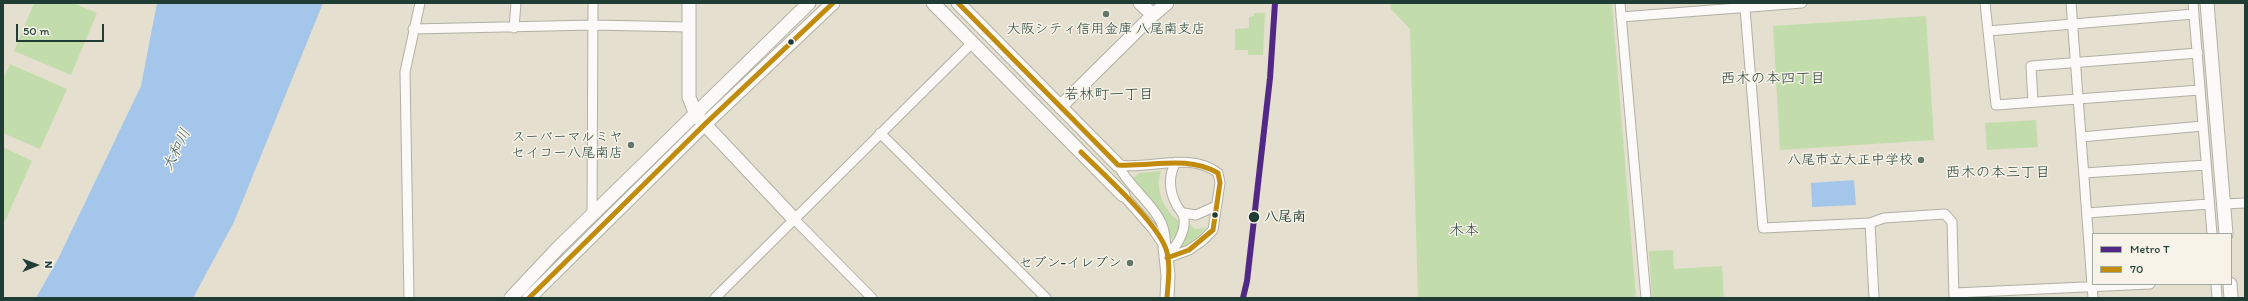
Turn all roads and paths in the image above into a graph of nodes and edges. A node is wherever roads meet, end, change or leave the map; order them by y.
1 (420, 3) edge
2 (516, 3) edge
3 (593, 3) edge
4 (689, 3) edge
5 (809, 3) edge
6 (833, 3) edge
7 (933, 3) edge
8 (958, 3) edge
9 (1140, 3) edge
10 (1167, 3) edge
11 (1620, 3) edge
12 (1802, 3) edge
13 (1985, 3) edge
14 (2071, 3) edge
15 (2193, 3) edge
16 (2207, 3) edge
17 (1745, 8) junction
18 (2194, 14) junction
19 (1153, 15) junction
20 (1621, 17) junction
21 (2072, 24) junction
22 (593, 25) junction
23 (689, 27) junction
24 (514, 28) junction
25 (413, 29) junction
26 (1988, 31) junction
27 (972, 43) junction
28 (2198, 53) junction
29 (2075, 62) junction
30 (2200, 90) junction
31 (2078, 98) junction
32 (2034, 102) junction
33 (1060, 107) junction
34 (700, 119) junction
35 (2203, 126) junction
36 (880, 133) junction
37 (2081, 137) junction
38 (1176, 162) junction
39 (1118, 165) junction
40 (2206, 165) junction
41 (2084, 173) junction
42 (1123, 195) joint
43 (2245, 203) edge
44 (2209, 204) junction
45 (2224, 204) junction
46 (1216, 206) junction
47 (1184, 213) junction
48 (2087, 213) junction
49 (592, 216) junction
50 (794, 220) junction
51 (1870, 223) junction
52 (2212, 233) edge
53 (2226, 233) edge
54 (1166, 253) junction
55 (2091, 253) edge
56 (2136, 285) edge
57 (2216, 285) edge
58 (2230, 285) edge
59 (2092, 288) junction
60 (2009, 295) edge
61 (1954, 296) edge
62 (409, 298) edge
63 (511, 298) edge
64 (529, 298) edge
65 (715, 298) edge
66 (872, 298) edge
67 (1046, 298) edge
68 (1167, 298) edge
69 (1646, 298) edge
70 (1874, 298) edge
71 (2093, 298) edge
72 (2217, 298) edge
73 (2231, 298) edge

1 - 25 street
2 - 24 street
3 - 22 street
4 - 23 street
5 - 34 street
6 - 34 street
7 - 27 street
8 - 33 street
9 - 19 street
10 - 19 street
11 - 20 street
12 - 17 street
13 - 26 street
14 - 21 street
15 - 18 street
16 - 45 street
17 - 20 street
17 - 51 street
18 - 21 street
18 - 28 street
19 - 33 street
20 - 69 street
21 - 26 street
21 - 29 street
22 - 23 street
22 - 24 street
22 - 49 street
23 - 34 street
24 - 25 street
25 - 62 street
26 - 32 street
27 - 36 street
27 - 42 street
28 - 29 street
28 - 30 street
29 - 31 street
29 - 32 street
30 - 31 street
30 - 35 street
31 - 32 street
31 - 37 street
33 - 39 street
34 - 49 street
34 - 50 street
34 - 64 street
35 - 37 street
35 - 40 street
36 - 50 street
36 - 67 street
37 - 41 street
38 - 39 street
38 - 46 street
38 - 47 street
39 - 54 street
40 - 41 street
40 - 44 street
41 - 48 street
42 - 54 street
43 - 45 street
44 - 48 street
44 - 52 street
45 - 53 street
46 - 47 street
46 - 54 street
47 - 54 street
48 - 55 street
49 - 63 street
50 - 65 street
50 - 66 street
51 - 61 street
51 - 70 street
54 - 68 street
55 - 59 street
56 - 59 street
57 - 72 street
58 - 73 street
59 - 60 street
59 - 71 street
60 - 61 street

